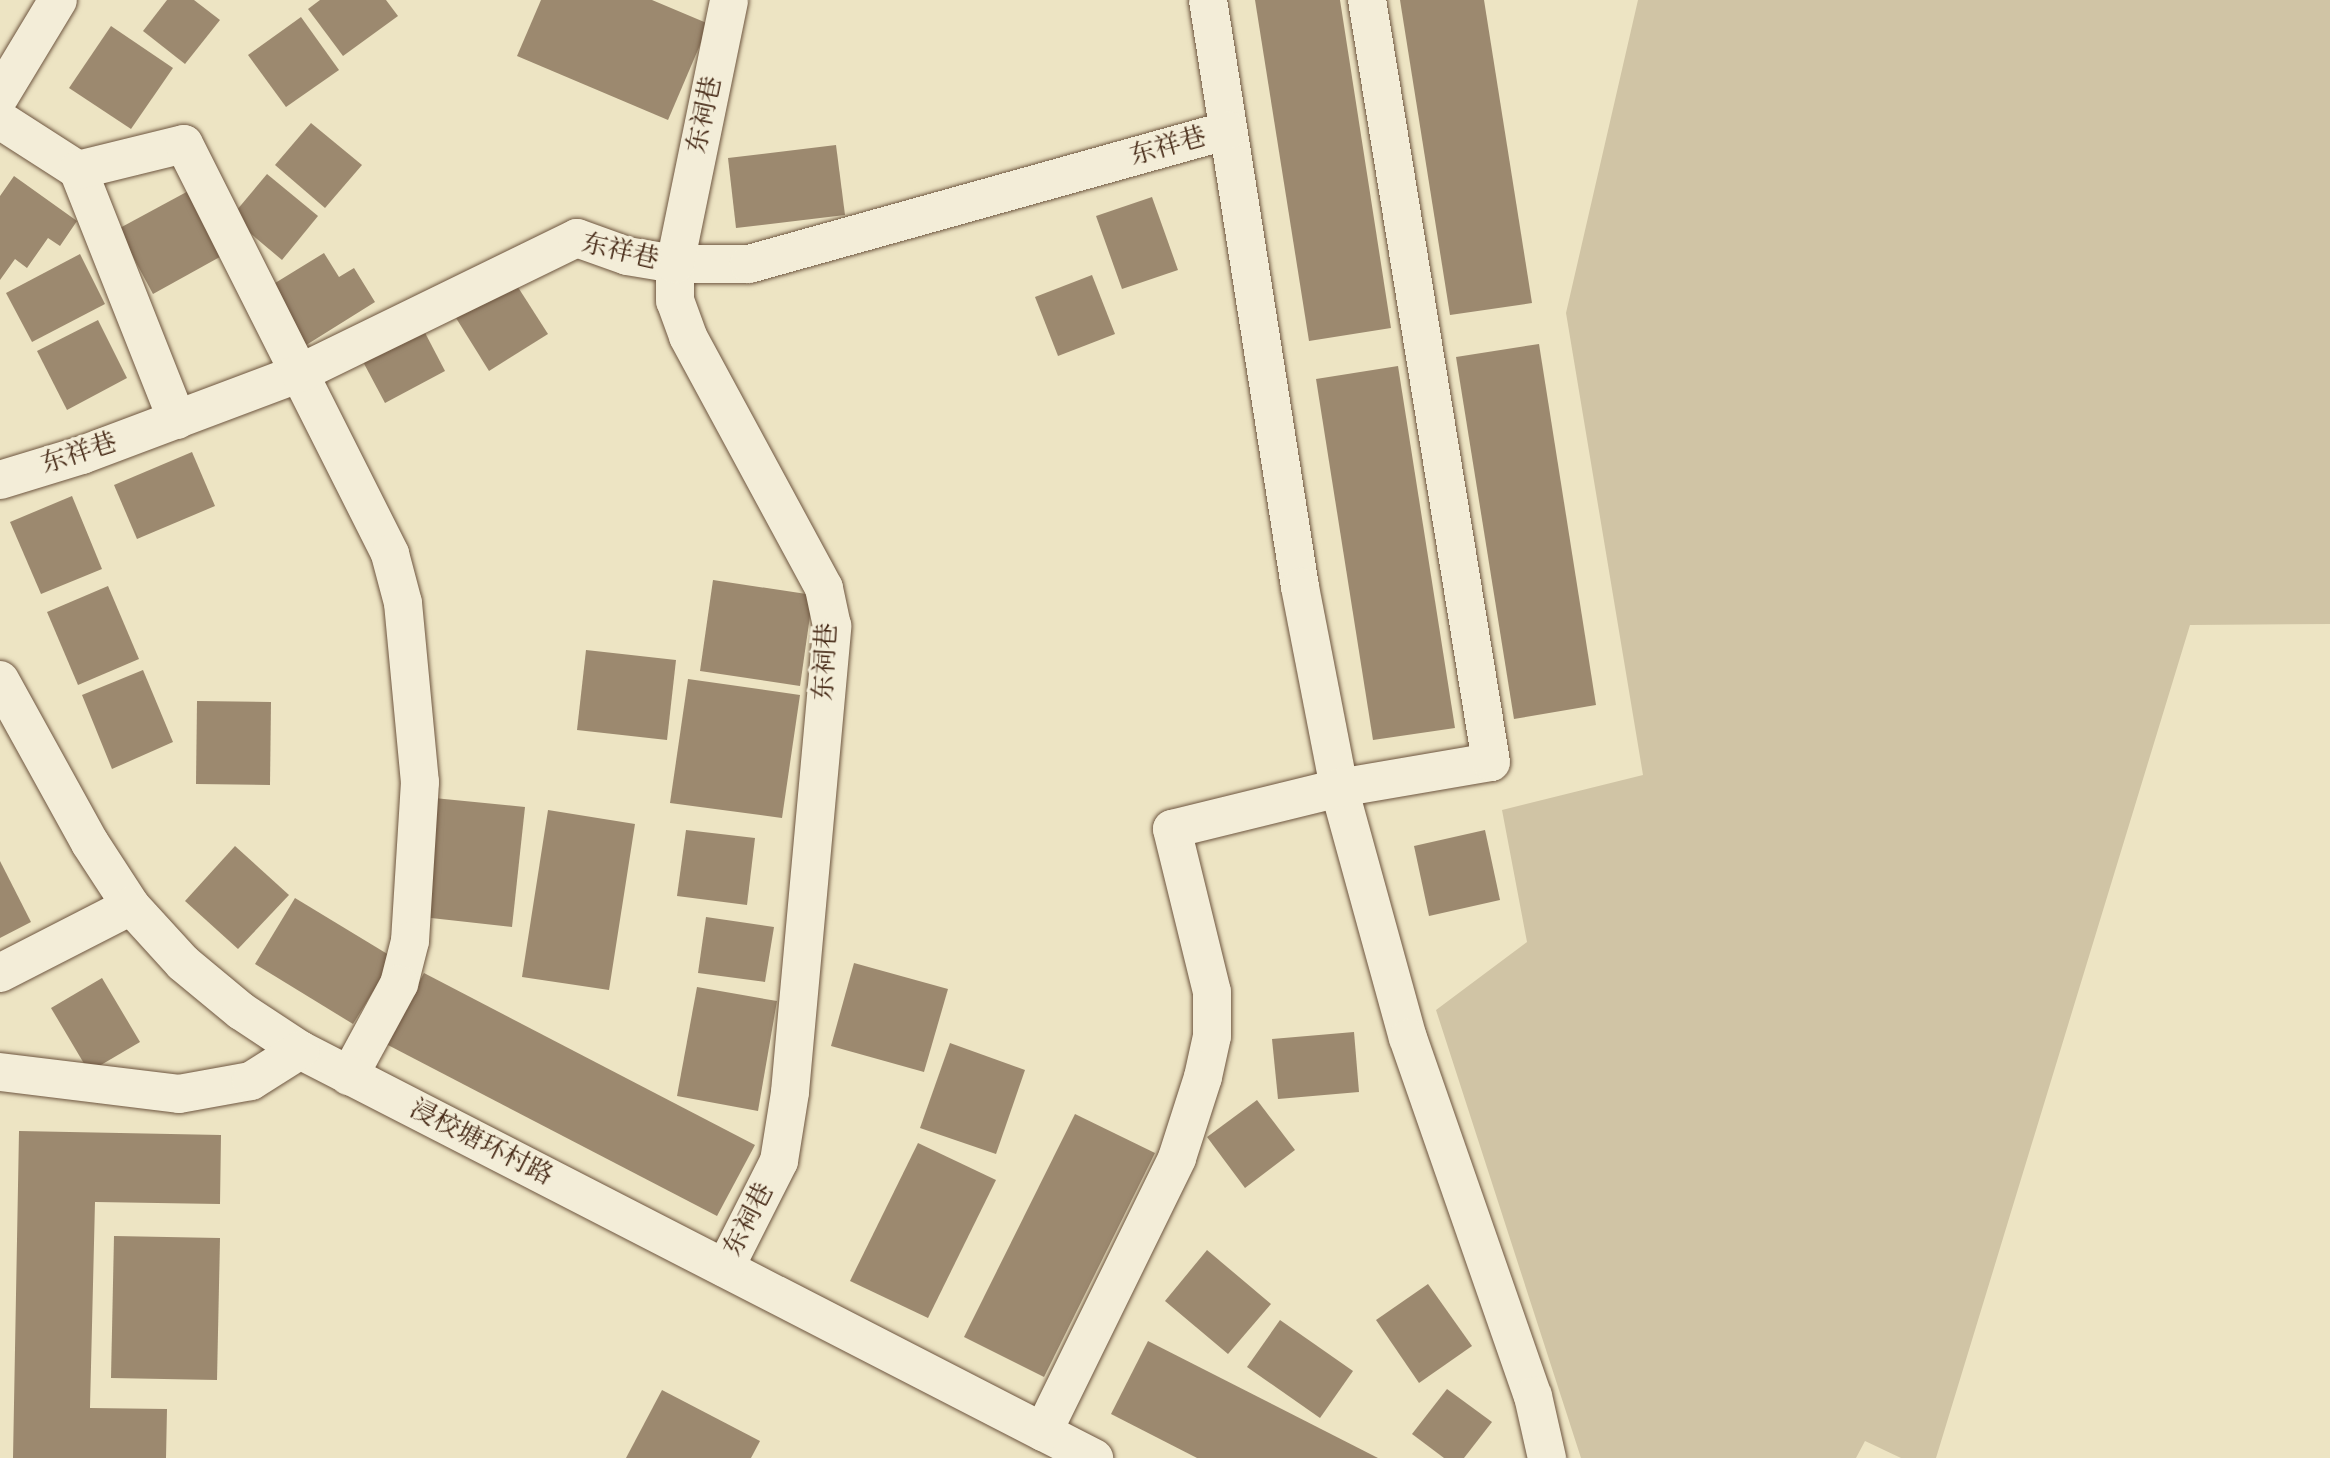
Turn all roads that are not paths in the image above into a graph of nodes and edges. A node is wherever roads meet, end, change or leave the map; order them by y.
1 (58, 0) edge
2 (729, 0) edge
3 (1208, 0) edge
4 (1367, 0) edge
5 (0, 96) edge
6 (0, 120) edge
7 (1228, 130) junction
8 (78, 170) junction
9 (675, 264) junction
10 (300, 373) junction
11 (177, 420) junction
12 (0, 480) edge
13 (0, 680) edge
14 (1339, 789) junction
15 (131, 906) junction
16 (0, 973) edge
17 (300, 1050) junction
18 (0, 1072) edge
19 (349, 1076) junction
20 (725, 1268) junction
21 (1043, 1432) junction
22 (1094, 1458) edge
23 (1548, 1458) edge

1 - 5 street
2 - 9 street, 东祠巷
3 - 7 street
4 - 14 street
6 - 8 street
7 - 9 street, 东祥巷
7 - 14 street
8 - 10 street
8 - 11 street
9 - 10 street, 东祥巷
9 - 20 street, 东祠巷
10 - 11 street, 东祥巷
10 - 19 street
11 - 12 street, 东祥巷
13 - 15 street, 浸校塘环村路
14 - 21 street
14 - 23 street
15 - 16 street
15 - 17 street, 浸校塘环村路
17 - 18 street
17 - 19 street, 浸校塘环村路
19 - 20 street, 浸校塘环村路
20 - 21 street, 浸校塘环村路
21 - 22 street, 浸校塘环村路

